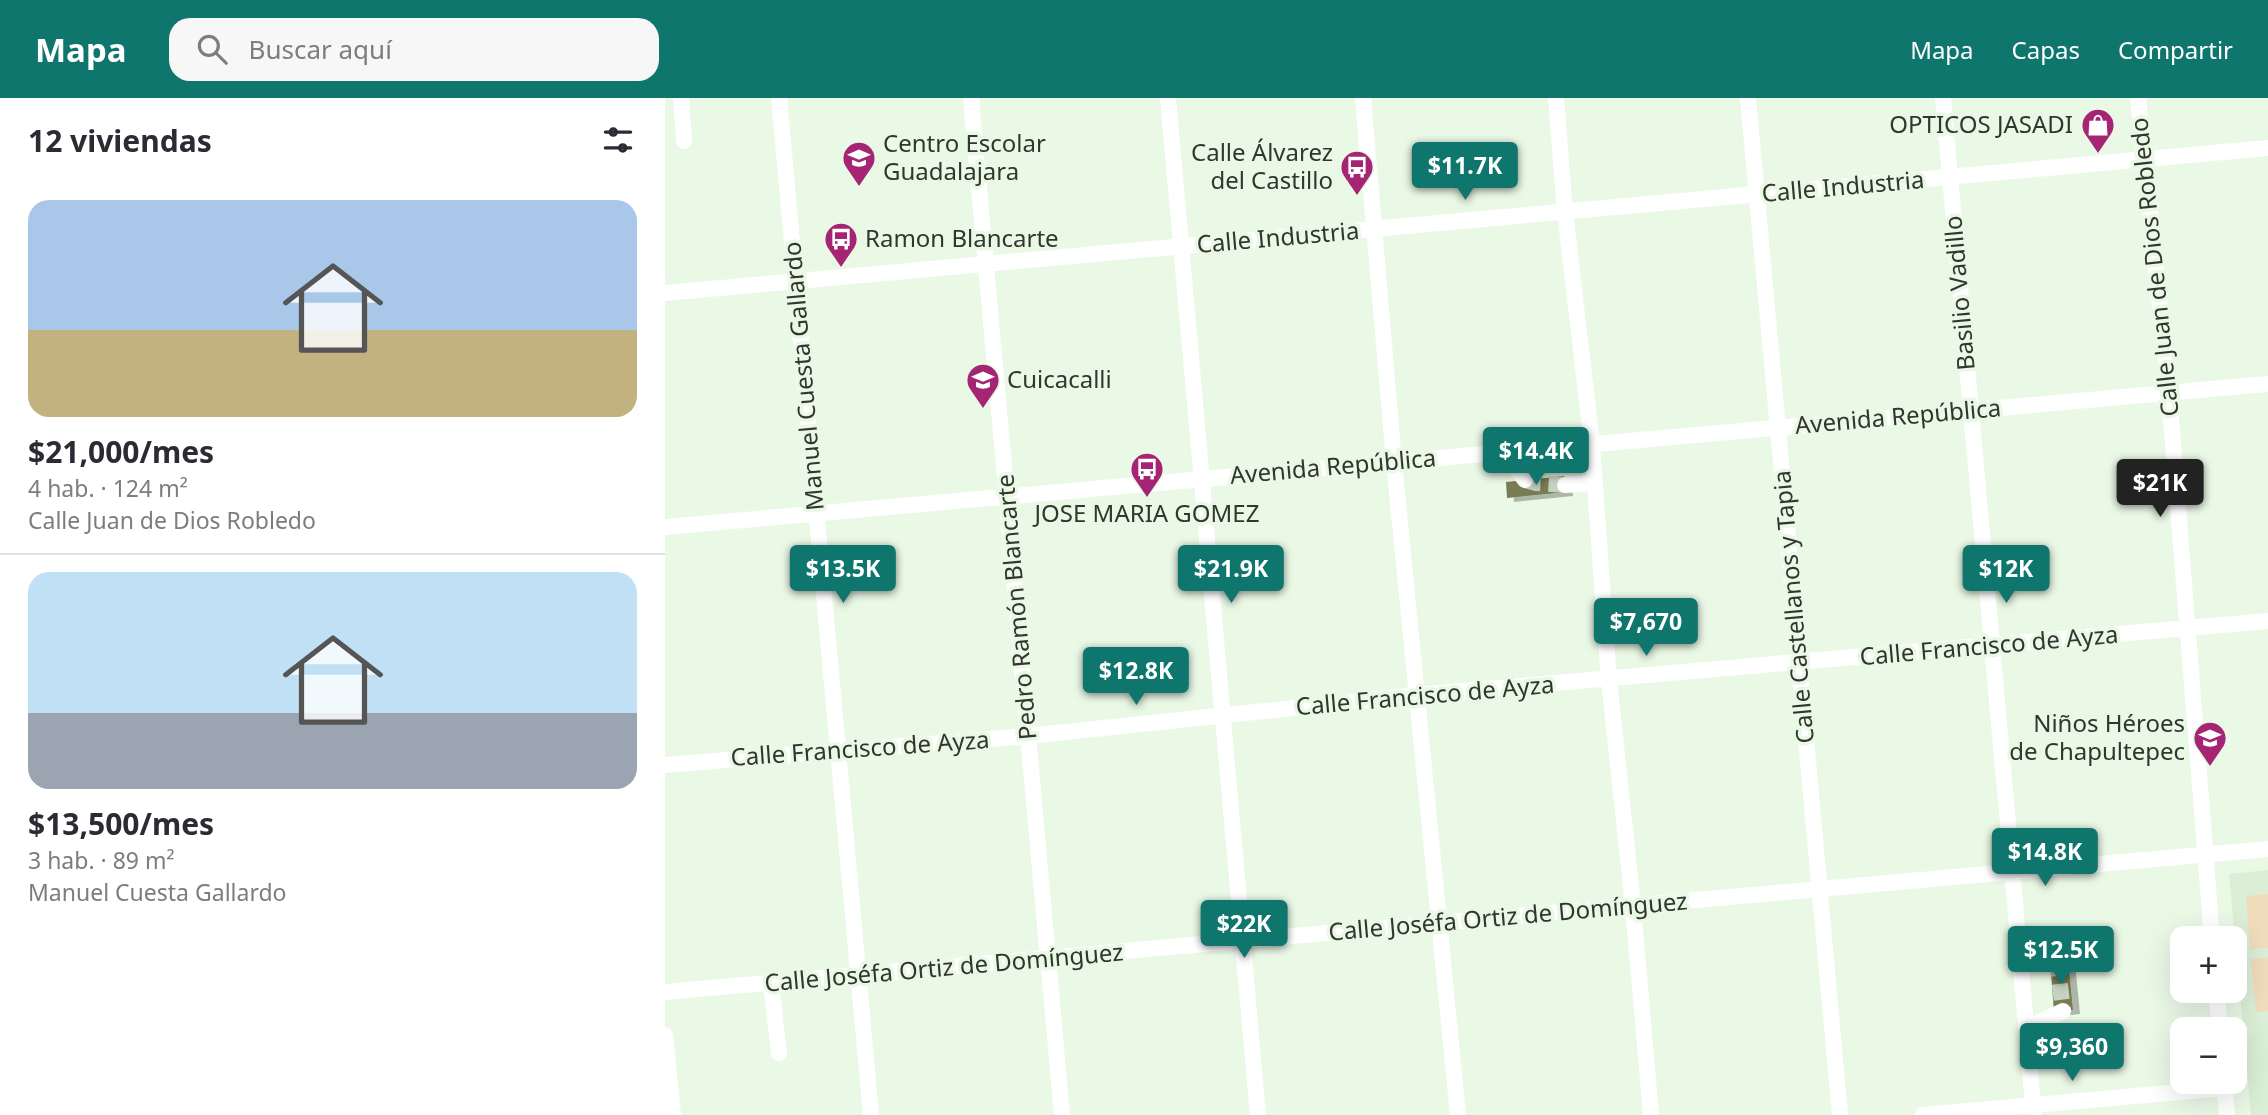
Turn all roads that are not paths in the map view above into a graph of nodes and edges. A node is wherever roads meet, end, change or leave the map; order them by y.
1 (681, 98) edge
2 (779, 98) edge
3 (971, 98) edge
4 (1168, 98) edge
5 (1363, 98) edge
6 (1556, 98) edge
7 (1748, 98) edge
8 (1943, 98) edge
9 (2138, 98) edge
10 (684, 141) dead end
11 (2268, 148) edge
12 (2143, 159) junction
13 (1949, 177) junction
14 (1756, 194) junction
15 (1565, 212) junction
16 (1374, 229) junction
17 (1181, 247) junction
18 (986, 264) junction
19 (795, 281) junction
20 (665, 293) edge
21 (2268, 384) edge
22 (2169, 393) junction
23 (1971, 410) junction
24 (1777, 428) junction
25 (1592, 444) junction
26 (1508, 452) junction
27 (1394, 462) junction
28 (1202, 479) junction
29 (1525, 480) dead end
30 (1594, 482) junction
31 (1565, 485) tunnel mouth
32 (1006, 496) junction
33 (816, 513) junction
34 (665, 527) edge
35 (2268, 621) edge
36 (2186, 629) junction
37 (1992, 646) junction
38 (1799, 663) junction
39 (1609, 680) junction
40 (1417, 695) junction
41 (1223, 716) junction
42 (1028, 736) junction
43 (838, 750) junction
44 (665, 765) edge
45 (2268, 849) edge
46 (2205, 855) junction
47 (2012, 872) junction
48 (1819, 890) junction
49 (1633, 906) junction
50 (1440, 924) junction
51 (2211, 926) edge
52 (1243, 942) junction
53 (2019, 952) junction
54 (1048, 959) junction
55 (2057, 960) dead end
56 (858, 976) junction
57 (771, 983) junction
58 (665, 992) edge
59 (2063, 1011) dead end
60 (2026, 1029) junction
61 (665, 1035) edge
62 (779, 1053) dead end
63 (2170, 1091) edge
64 (2225, 1094) edge
65 (2033, 1110) edge
66 (673, 1115) edge
67 (871, 1115) edge
68 (1062, 1115) edge
69 (1258, 1115) edge
70 (1458, 1115) edge
71 (1651, 1115) edge
72 (1840, 1115) edge
73 (1923, 1115) edge
74 (2227, 1115) edge

1 - 10 street
2 - 19 street, Manuel Cuesta Gallardo
3 - 18 street, Pedro Ramón Blancarte
4 - 17 street
5 - 16 street
6 - 15 street
7 - 14 street, Calle Castellanos y Tapia
8 - 13 street, Basilio Vadillo
9 - 12 street, Calle Juan de Dios Robledo
11 - 12 street, Calle Industria
12 - 13 street, Calle Industria
12 - 22 street, Calle Juan de Dios Robledo
13 - 14 street, Calle Industria
13 - 23 street, Basilio Vadillo
14 - 15 street, Calle Industria
14 - 24 street, Calle Castellanos y Tapia
15 - 16 street, Calle Industria
15 - 25 street
16 - 17 street, Calle Industria
16 - 27 street
17 - 18 street, Calle Industria
17 - 28 street
18 - 19 street, Calle Industria
18 - 32 street, Pedro Ramón Blancarte
19 - 20 street, Calle Industria
19 - 33 street, Manuel Cuesta Gallardo
21 - 22 street, Avenida República
22 - 23 street, Avenida República
22 - 36 street, Calle Juan de Dios Robledo
23 - 24 street, Avenida República
23 - 37 street, Basilio Vadillo
24 - 25 street, Avenida República
24 - 38 street, Calle Castellanos y Tapia
25 - 26 street, Avenida República
25 - 30 street
26 - 27 street, Avenida República
26 - 29 street
27 - 28 street, Avenida República
27 - 40 street
28 - 32 street, Avenida República
28 - 41 street
30 - 31 street
30 - 39 street
32 - 33 street, Avenida República
32 - 42 street, Pedro Ramón Blancarte
33 - 34 street, Avenida República
33 - 43 street, Manuel Cuesta Gallardo
35 - 36 street, Calle Francisco de Ayza
36 - 37 street, Calle Francisco de Ayza
36 - 46 street, Calle Juan de Dios Robledo
37 - 38 street, Calle Francisco de Ayza
37 - 47 street, Basilio Vadillo
38 - 39 street, Calle Francisco de Ayza
38 - 48 street, Calle Castellanos y Tapia
39 - 40 street, Calle Francisco de Ayza
39 - 49 street
40 - 41 street, Calle Francisco de Ayza
40 - 50 street
41 - 42 street, Calle Francisco de Ayza
41 - 52 street
42 - 43 street, Calle Francisco de Ayza
42 - 54 street, Pedro Ramón Blancarte
43 - 44 street, Calle Francisco de Ayza
43 - 56 street, Manuel Cuesta Gallardo
45 - 46 street, Calle Joséfa Ortiz de Domínguez
46 - 47 street, Calle Joséfa Ortiz de Domínguez
46 - 51 street, Calle Juan de Dios Robledo
47 - 48 street, Calle Joséfa Ortiz de Domínguez
47 - 53 street, Basilio Vadillo
48 - 49 street, Calle Joséfa Ortiz de Domínguez
48 - 72 street, Calle Castellanos y Tapia
49 - 50 street, Calle Joséfa Ortiz de Domínguez
49 - 71 street
50 - 52 street, Calle Joséfa Ortiz de Domínguez
50 - 70 street
52 - 54 street, Calle Joséfa Ortiz de Domínguez
52 - 69 street
53 - 55 street
53 - 60 street, Basilio Vadillo
54 - 56 street, Calle Joséfa Ortiz de Domínguez
54 - 68 street, Pedro Ramón Blancarte
56 - 57 street, Calle Joséfa Ortiz de Domínguez
56 - 67 street, Manuel Cuesta Gallardo
57 - 58 street, Calle Joséfa Ortiz de Domínguez
57 - 62 street
59 - 60 street
60 - 65 street, Basilio Vadillo
61 - 66 street
63 - 65 street
64 - 74 street
65 - 73 street

